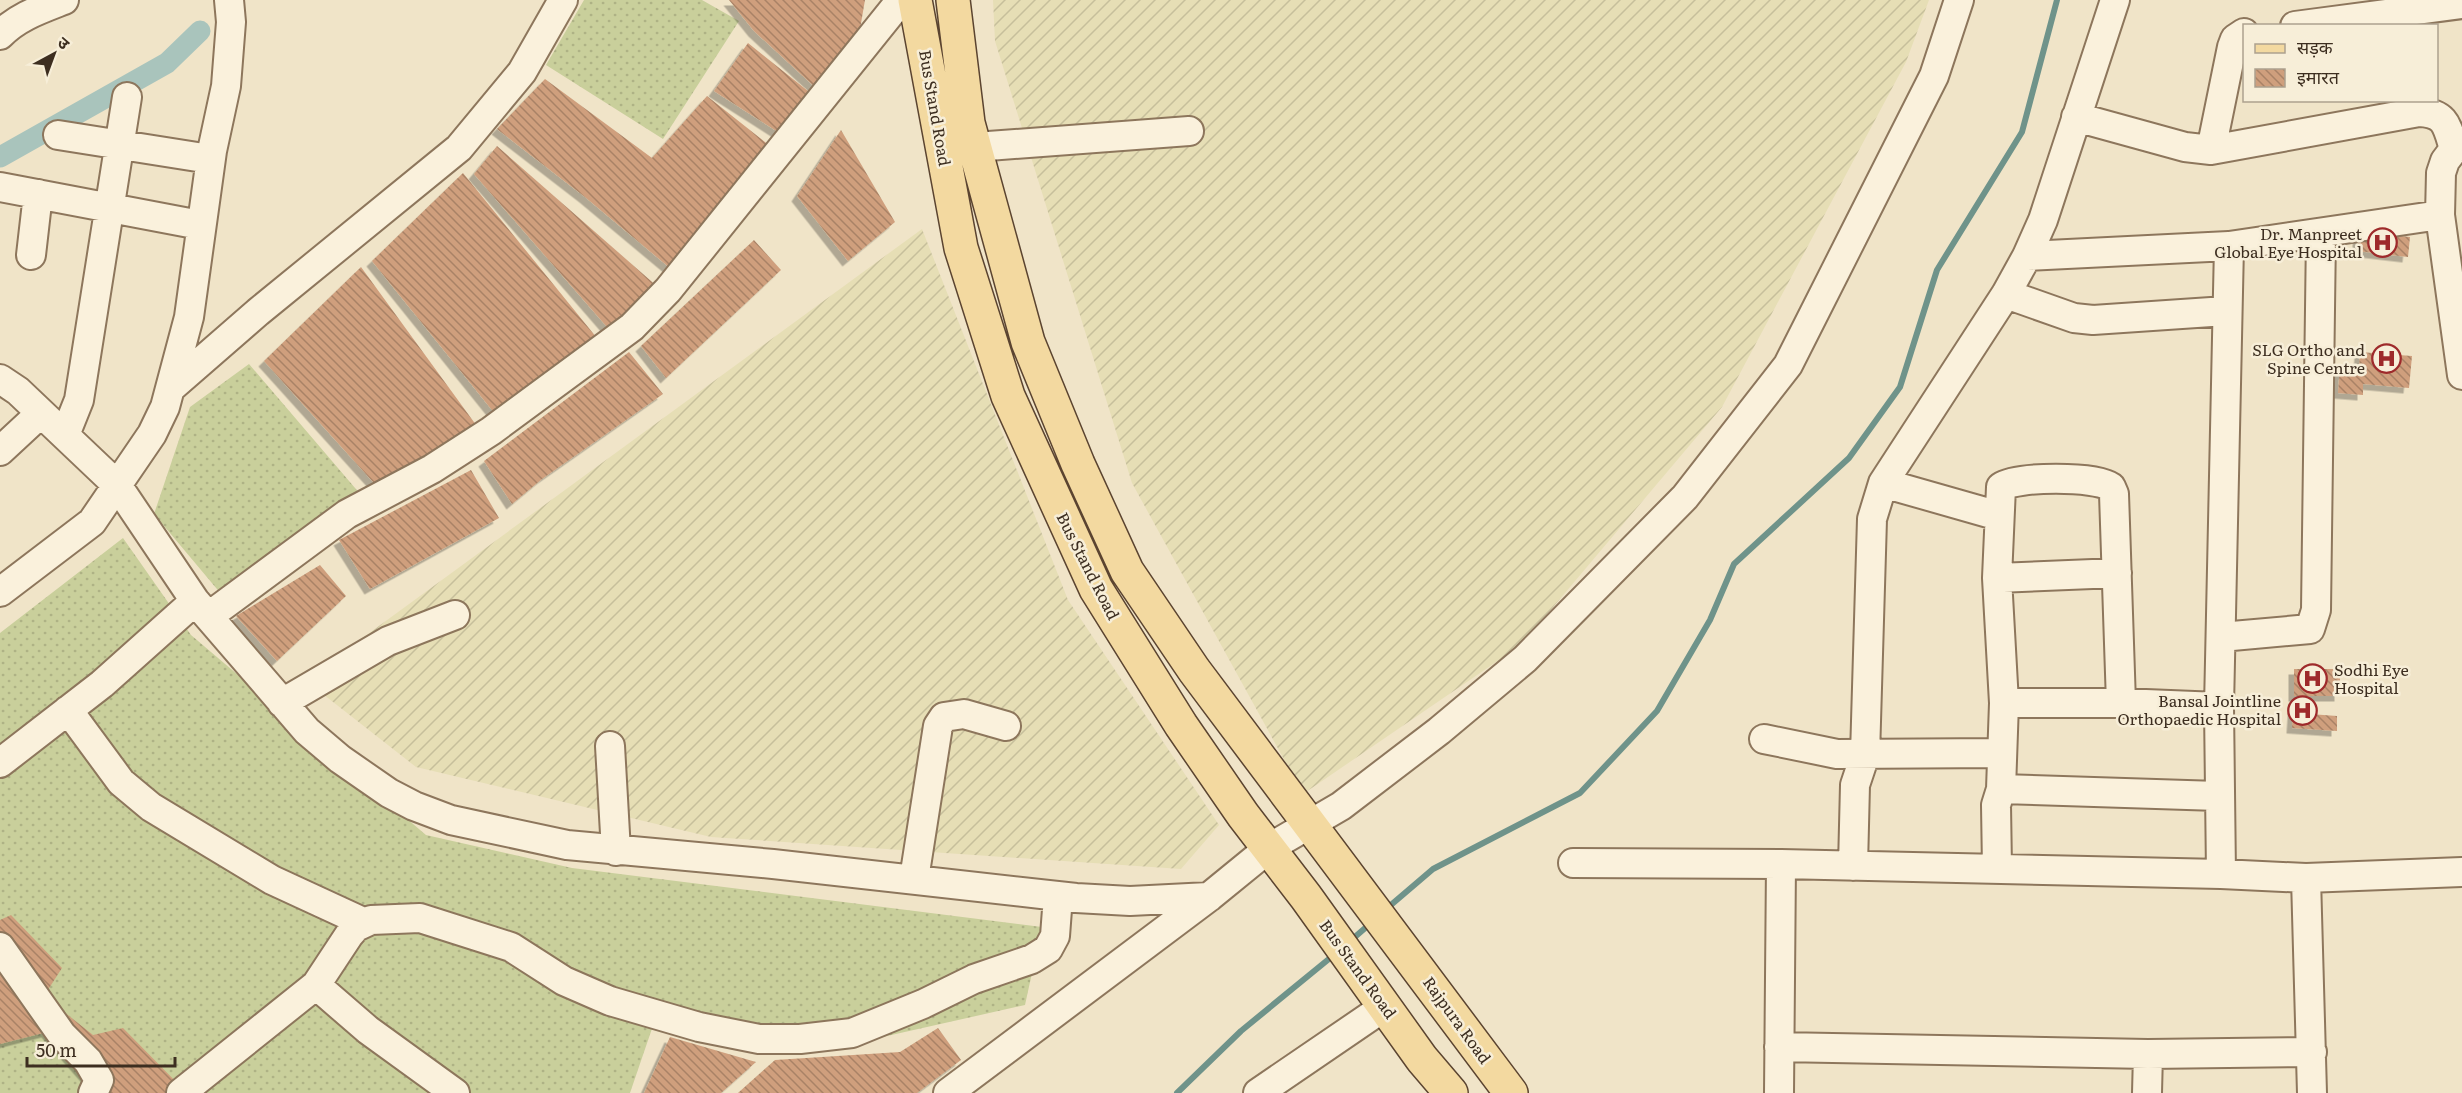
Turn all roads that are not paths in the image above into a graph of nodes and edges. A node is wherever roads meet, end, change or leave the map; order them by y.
1 (64, 0) edge
2 (229, 0) edge
3 (563, 0) edge
4 (902, 0) edge
5 (915, 0) edge
6 (953, 0) edge
7 (1959, 0) edge
8 (2115, 0) edge
9 (2462, 4) edge
10 (2310, 24) edge
11 (2243, 34) edge
12 (0, 35) edge
13 (127, 97) dead end
14 (2076, 117) junction
15 (1189, 131) dead end
16 (58, 135) dead end
17 (119, 145) junction
18 (2458, 146) edge
19 (975, 147) junction
20 (2211, 150) junction
21 (210, 159) junction
22 (0, 187) edge
23 (38, 194) junction
24 (2448, 203) edge
25 (110, 207) junction
26 (200, 225) junction
27 (2321, 234) junction
28 (2229, 246) junction
29 (31, 255) dead end
30 (2027, 256) junction
31 (2006, 294) junction
32 (2226, 311) junction
33 (2462, 375) edge
34 (0, 379) edge
35 (172, 386) junction
36 (41, 413) junction
37 (65, 435) junction
38 (0, 451) edge
39 (1883, 483) junction
40 (117, 485) junction
41 (1998, 516) junction
42 (2116, 573) junction
43 (1997, 578) junction
44 (0, 592) edge
45 (202, 608) junction
46 (455, 615) dead end
47 (2221, 638) junction
48 (282, 703) junction
49 (2004, 703) junction
50 (2121, 703) junction
51 (2219, 707) junction
52 (68, 710) junction
53 (1006, 726) dead end
54 (1764, 739) dead end
55 (610, 747) dead end
56 (2002, 753) junction
57 (1865, 755) junction
58 (0, 763) edge
59 (2001, 789) junction
60 (2218, 796) junction
61 (1317, 836) junction
62 (616, 850) junction
63 (1278, 861) junction
64 (1573, 863) dead end
65 (1781, 864) junction
66 (1853, 866) junction
67 (1997, 868) junction
68 (2462, 872) edge
69 (2221, 873) junction
70 (2306, 878) junction
71 (914, 879) junction
72 (1058, 896) junction
73 (1209, 897) junction
74 (363, 922) junction
75 (0, 947) edge
76 (1403, 947) joint
77 (316, 985) junction
78 (1375, 994) junction
79 (1779, 1047) junction
80 (2312, 1052) junction
81 (2148, 1054) junction
82 (452, 1092) edge
83 (93, 1093) edge
84 (182, 1093) edge
85 (948, 1093) edge
86 (1258, 1093) edge
87 (1451, 1093) edge
88 (1510, 1093) edge
89 (1779, 1093) edge
90 (2147, 1093) edge
91 (2312, 1093) edge

1 - 12 street
2 - 21 street
3 - 35 street
4 - 45 street
5 - 63 main road, Bus Stand Road
6 - 19 main road, Bus Stand Road
7 - 61 street
8 - 14 street
9 - 10 street
11 - 20 street
13 - 17 street
14 - 20 street
14 - 30 street
15 - 19 street
16 - 17 street
17 - 21 street
17 - 25 street
18 - 20 street
18 - 24 street
19 - 61 main road, Bus Stand Road
21 - 26 street
22 - 23 street
23 - 25 street
23 - 29 street
24 - 27 street
24 - 33 street
25 - 26 street
25 - 37 street
26 - 35 street
27 - 28 street
27 - 47 street
28 - 30 street
28 - 32 street
30 - 31 street
31 - 32 street
31 - 39 street
32 - 47 street
34 - 36 street
35 - 40 street
36 - 37 street
36 - 38 street
37 - 40 street
39 - 41 street
39 - 57 street
40 - 44 street
40 - 45 street
41 - 42 street
41 - 43 street
42 - 43 street
42 - 50 street
43 - 49 street
45 - 48 street
45 - 52 street
46 - 48 street
47 - 51 street
48 - 62 street
49 - 50 street
49 - 56 street
50 - 51 street
51 - 60 street
52 - 58 street
52 - 74 street
53 - 71 street
54 - 57 street
55 - 62 street
56 - 57 street
56 - 59 street
57 - 66 street
59 - 60 street
59 - 67 street
60 - 69 street
61 - 63 street
61 - 76 main road, Bus Stand Road
62 - 71 street
63 - 73 street
63 - 78 main road, Bus Stand Road
64 - 65 street
65 - 66 street
65 - 79 street
66 - 67 street
67 - 69 street
68 - 70 street
69 - 70 street
70 - 80 street
71 - 72 street
72 - 73 street
72 - 74 street
73 - 85 street
74 - 77 street
75 - 83 street
76 - 88 main road, Rajpura Road
77 - 82 street
77 - 84 street
78 - 86 street
78 - 87 main road, Bus Stand Road
79 - 81 street
79 - 89 street
80 - 81 street
80 - 91 street
81 - 90 street

